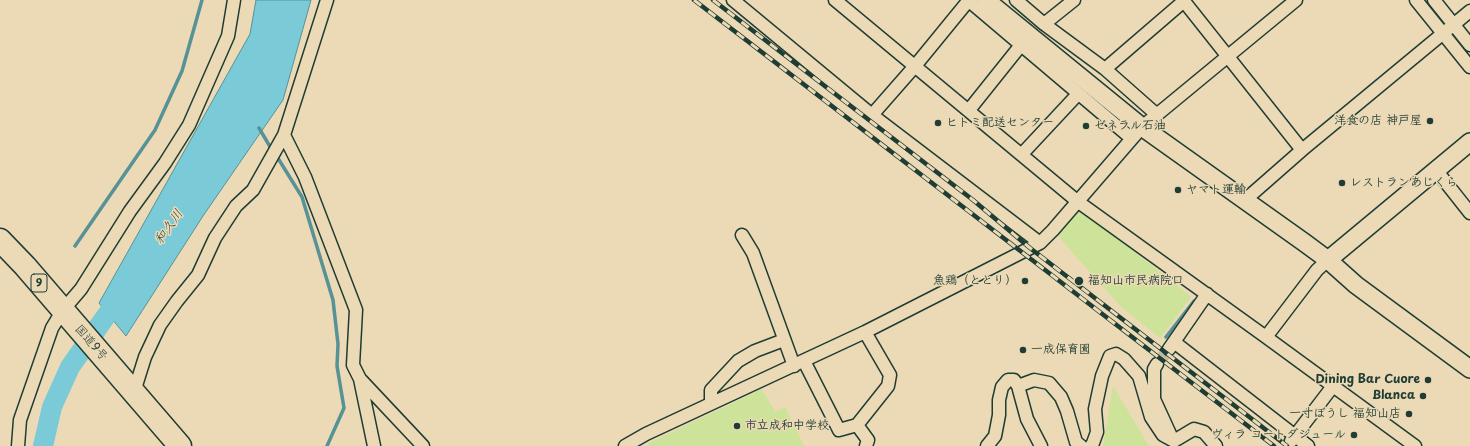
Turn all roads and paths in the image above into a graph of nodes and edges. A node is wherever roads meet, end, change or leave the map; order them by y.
1 (234, 0) edge
2 (327, 0) edge
3 (733, 0) edge
4 (835, 0) edge
5 (969, 0) edge
6 (986, 0) edge
7 (1016, 0) edge
8 (1074, 0) edge
9 (1296, 0) edge
10 (1416, 0) edge
11 (1434, 0) edge
12 (1183, 1) edge
13 (1470, 11) edge
14 (1044, 24) junction
15 (1454, 25) junction
16 (1443, 34) junction
17 (1470, 44) edge
18 (1021, 45) junction
19 (1228, 56) junction
20 (915, 66) junction
21 (1470, 67) edge
22 (1105, 69) junction
23 (1078, 94) junction
24 (969, 110) junction
25 (1156, 114) junction
26 (872, 115) junction
27 (1136, 133) junction
28 (284, 135) junction
29 (1470, 142) edge
30 (1302, 150) junction
31 (1022, 154) junction
32 (1436, 170) junction
33 (1245, 200) junction
34 (1077, 201) junction
35 (1470, 213) edge
36 (742, 235) dead end
37 (0, 240) edge
38 (1040, 243) junction
39 (1328, 260) junction
40 (1207, 294) junction
41 (63, 310) junction
42 (865, 332) junction
43 (1266, 337) junction
44 (784, 340) junction
45 (799, 363) junction
46 (1157, 364) tunnel mouth
47 (1470, 369) edge
48 (360, 379) junction
49 (1018, 386) junction
50 (1333, 386) junction
51 (134, 392) junction
52 (711, 403) junction
53 (857, 425) junction
54 (1293, 439) junction
55 (1175, 443) edge
56 (18, 446) edge
57 (180, 446) edge
58 (374, 446) edge
59 (423, 446) edge
60 (625, 446) edge
61 (866, 446) edge
62 (988, 446) edge
63 (1041, 446) edge
64 (1081, 446) edge
65 (1090, 446) edge
66 (1216, 446) edge
67 (1308, 446) edge
68 (1414, 446) edge

1 - 41 street
2 - 28 street
3 - 26 street
4 - 20 street
5 - 18 street
5 - 20 street
6 - 27 street
7 - 14 street
8 - 14 street
9 - 19 street
10 - 16 street
11 - 15 street
12 - 19 street
12 - 22 street
13 - 15 street
14 - 22 street
15 - 16 street
15 - 17 street
16 - 21 street
16 - 30 street
18 - 23 street
18 - 24 street
19 - 25 street
19 - 30 street
20 - 24 street
20 - 26 street
22 - 25 street
23 - 27 street
23 - 31 street
24 - 31 street
25 - 27 street
26 - 38 street
27 - 33 street
27 - 34 street
28 - 48 street
28 - 51 street
29 - 32 street
30 - 33 street
31 - 34 street
32 - 35 street
32 - 39 street
33 - 39 street
34 - 38 street
34 - 40 street
36 - 44 street
37 - 41 highway, 国道9号 / 9
38 - 42 street
39 - 43 street
39 - 47 street
40 - 43 street
40 - 54 street
41 - 51 highway, 国道9号 / 9
41 - 56 street
42 - 45 street
42 - 53 street
43 - 50 street
44 - 45 street
44 - 52 street
45 - 52 street
45 - 53 street
46 - 55 street
48 - 58 street
48 - 59 street
49 - 62 street
49 - 63 street
49 - 64 street
50 - 54 street
50 - 68 street
51 - 57 highway, 国道9号 / 9
52 - 60 street
53 - 61 street
54 - 67 street
55 - 65 street
55 - 66 street

